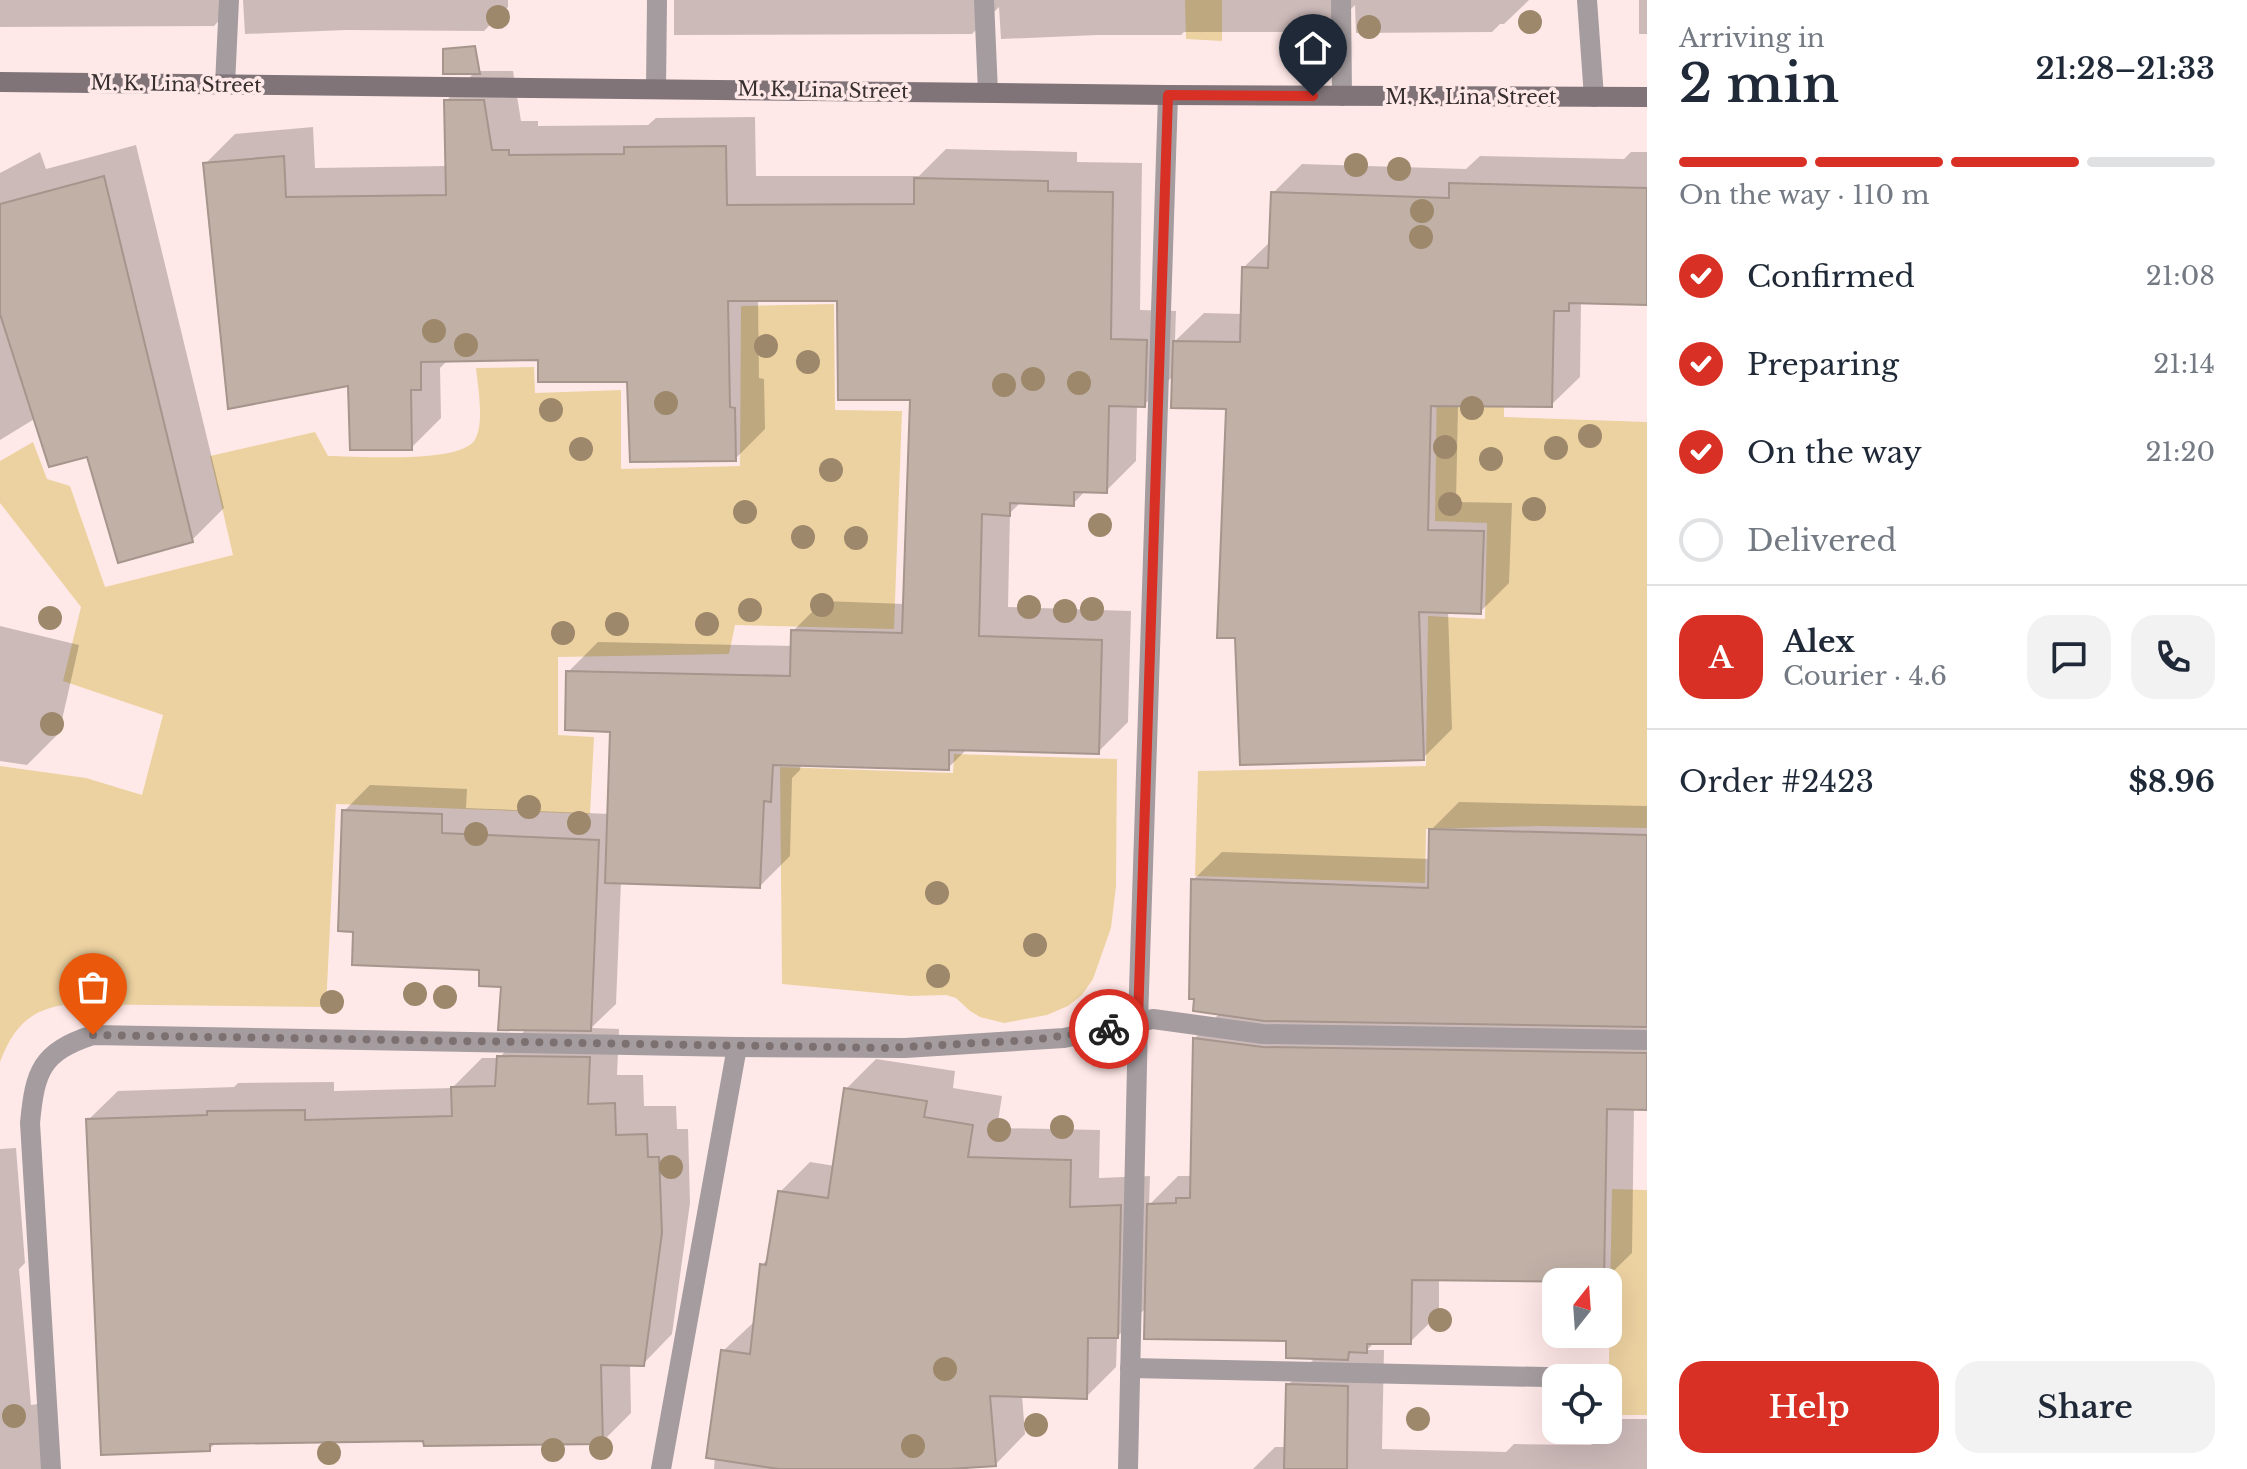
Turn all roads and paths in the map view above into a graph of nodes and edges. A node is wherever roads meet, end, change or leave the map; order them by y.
1 (229, 0) edge
2 (657, 0) edge
3 (984, 0) edge
4 (1341, 0) edge
5 (1587, 0) edge
6 (0, 82) edge
7 (45, 83) junction
8 (225, 85) junction
9 (656, 88) junction
10 (988, 92) junction
11 (0, 95) edge
12 (1168, 95) junction
13 (1342, 96) junction
14 (1594, 97) junction
15 (1647, 97) edge
16 (1138, 1021) junction
17 (1647, 1040) edge
18 (737, 1047) junction
19 (1130, 1368) junction
20 (1542, 1377) edge
21 (51, 1469) edge
22 (661, 1469) edge
23 (1128, 1469) edge

1 - 8 street
2 - 9 street
3 - 10 street
4 - 13 street
5 - 14 street
6 - 7 main road, M. K. Lina Street
7 - 8 main road, M. K. Lina Street
7 - 11 main road
8 - 9 main road, M. K. Lina Street
9 - 10 main road, M. K. Lina Street
10 - 12 main road, M. K. Lina Street
12 - 13 main road, M. K. Lina Street
12 - 16 street
13 - 14 main road, M. K. Lina Street
14 - 15 main road, M. K. Lina Street
16 - 17 street
16 - 18 street
16 - 19 street
18 - 21 street
18 - 22 street
19 - 20 street
19 - 23 street

